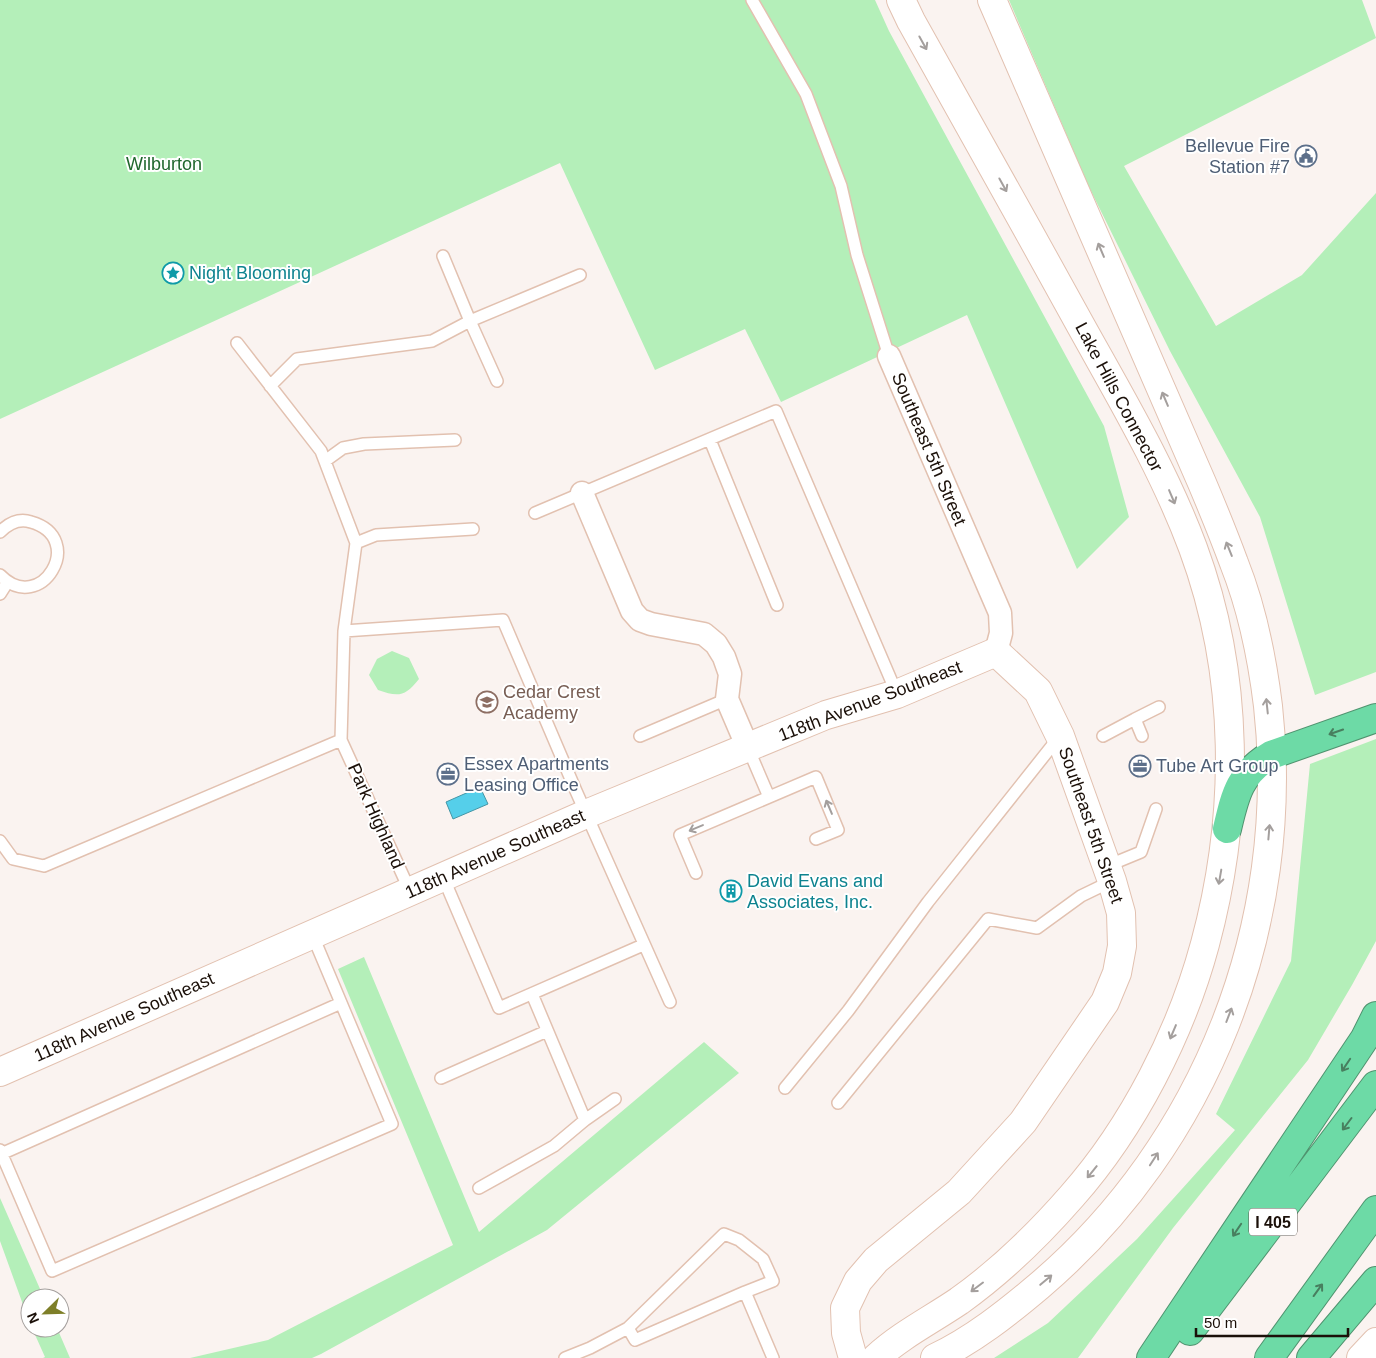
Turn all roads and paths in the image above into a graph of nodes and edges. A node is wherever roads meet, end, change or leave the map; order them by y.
1 (752, 0) edge
2 (901, 0) edge
3 (992, 0) edge
4 (443, 256) dead end
5 (580, 275) dead end
6 (470, 321) junction
7 (237, 343) dead end
8 (889, 356) joint
9 (497, 381) dead end
10 (270, 386) junction
11 (455, 440) dead end
12 (710, 440) junction
13 (325, 461) junction
14 (582, 493) junction
15 (535, 512) dead end
16 (473, 529) dead end
17 (0, 532) edge
18 (356, 543) junction
19 (4, 579) edge
20 (0, 594) edge
21 (777, 605) dead end
22 (344, 631) junction
23 (996, 652) junction
24 (897, 694) junction
25 (727, 699) junction
26 (1160, 707) dead end
27 (1376, 718) edge
28 (1135, 719) junction
29 (640, 736) dead end
30 (1060, 736) junction
31 (1103, 736) dead end
32 (1142, 736) dead end
33 (341, 740) junction
34 (748, 748) junction
35 (1270, 755) junction
36 (769, 797) junction
37 (1156, 809) dead end
38 (586, 814) junction
39 (1226, 829) junction
40 (816, 839) dead end
41 (0, 841) edge
42 (696, 873) dead end
43 (1110, 873) junction
44 (444, 877) junction
45 (410, 892) junction
46 (312, 934) junction
47 (643, 945) junction
48 (532, 994) junction
49 (670, 1002) dead end
50 (341, 1003) junction
51 (1376, 1016) edge
52 (547, 1031) junction
53 (0, 1072) edge
54 (441, 1078) dead end
55 (1376, 1085) edge
56 (785, 1088) dead end
57 (615, 1099) dead end
58 (838, 1103) dead end
59 (585, 1120) junction
60 (1, 1152) edge
61 (479, 1188) dead end
62 (1376, 1210) edge
63 (1376, 1282) edge
64 (745, 1292) junction
65 (628, 1328) junction
66 (1376, 1342) edge
67 (565, 1358) edge
68 (773, 1358) edge
69 (853, 1358) edge
70 (876, 1358) edge
71 (935, 1358) edge
72 (1151, 1358) edge
73 (1169, 1358) edge
74 (1269, 1358) edge
75 (1311, 1358) edge
76 (1361, 1358) edge

1 - 8 lane
2 -> 39 main road, Lake Hills Connector
35 -> 3 main road, Lake Hills Connector
4 - 6 lane
5 - 6 lane
6 - 9 lane
6 - 10 lane
7 - 10 lane
8 - 23 street, Southeast 5th Street
10 - 13 lane
11 - 13 lane
12 - 14 lane
12 - 21 lane
12 - 24 lane
13 - 18 lane
14 - 15 lane
14 - 25 street
16 - 18 lane
17 - 19 lane
18 - 22 lane
19 - 20 lane
22 - 33 lane
22 - 38 lane
23 - 24 main road, 118th Avenue Southeast
23 - 30 main road, Southeast 5th Street
24 - 34 main road, 118th Avenue Southeast
25 - 29 lane
25 - 34 street
26 - 28 lane
27 -> 35 highway
28 - 31 lane
28 - 32 lane
30 - 43 main road, Southeast 5th Street
30 - 56 lane
33 - 41 lane
33 - 45 lane, Park Highland
34 - 36 lane
34 - 38 main road, 118th Avenue Southeast
35 - 39 highway
71 -> 35 main road, Lake Hills Connector
40 -> 36 lane
36 -> 42 lane
37 - 43 lane
38 - 44 main road, 118th Avenue Southeast
38 - 47 lane
39 -> 70 main road, Lake Hills Connector
43 - 58 lane
43 - 69 main road, Southeast 5th Street
44 - 45 main road, 118th Avenue Southeast
44 - 48 lane
45 - 46 main road, 118th Avenue Southeast
46 - 50 lane
46 - 53 main road, 118th Avenue Southeast
47 - 48 lane
47 - 49 lane
48 - 52 lane
50 - 60 lane
50 - 60 lane
51 -> 72 highway
52 - 54 lane
52 - 59 lane
55 -> 73 highway, I 405
57 - 59 lane
59 - 61 lane
74 -> 62 highway
63 - 75 highway
64 - 65 lane
64 - 65 lane
64 - 68 lane
65 - 67 lane
66 - 76 main road

